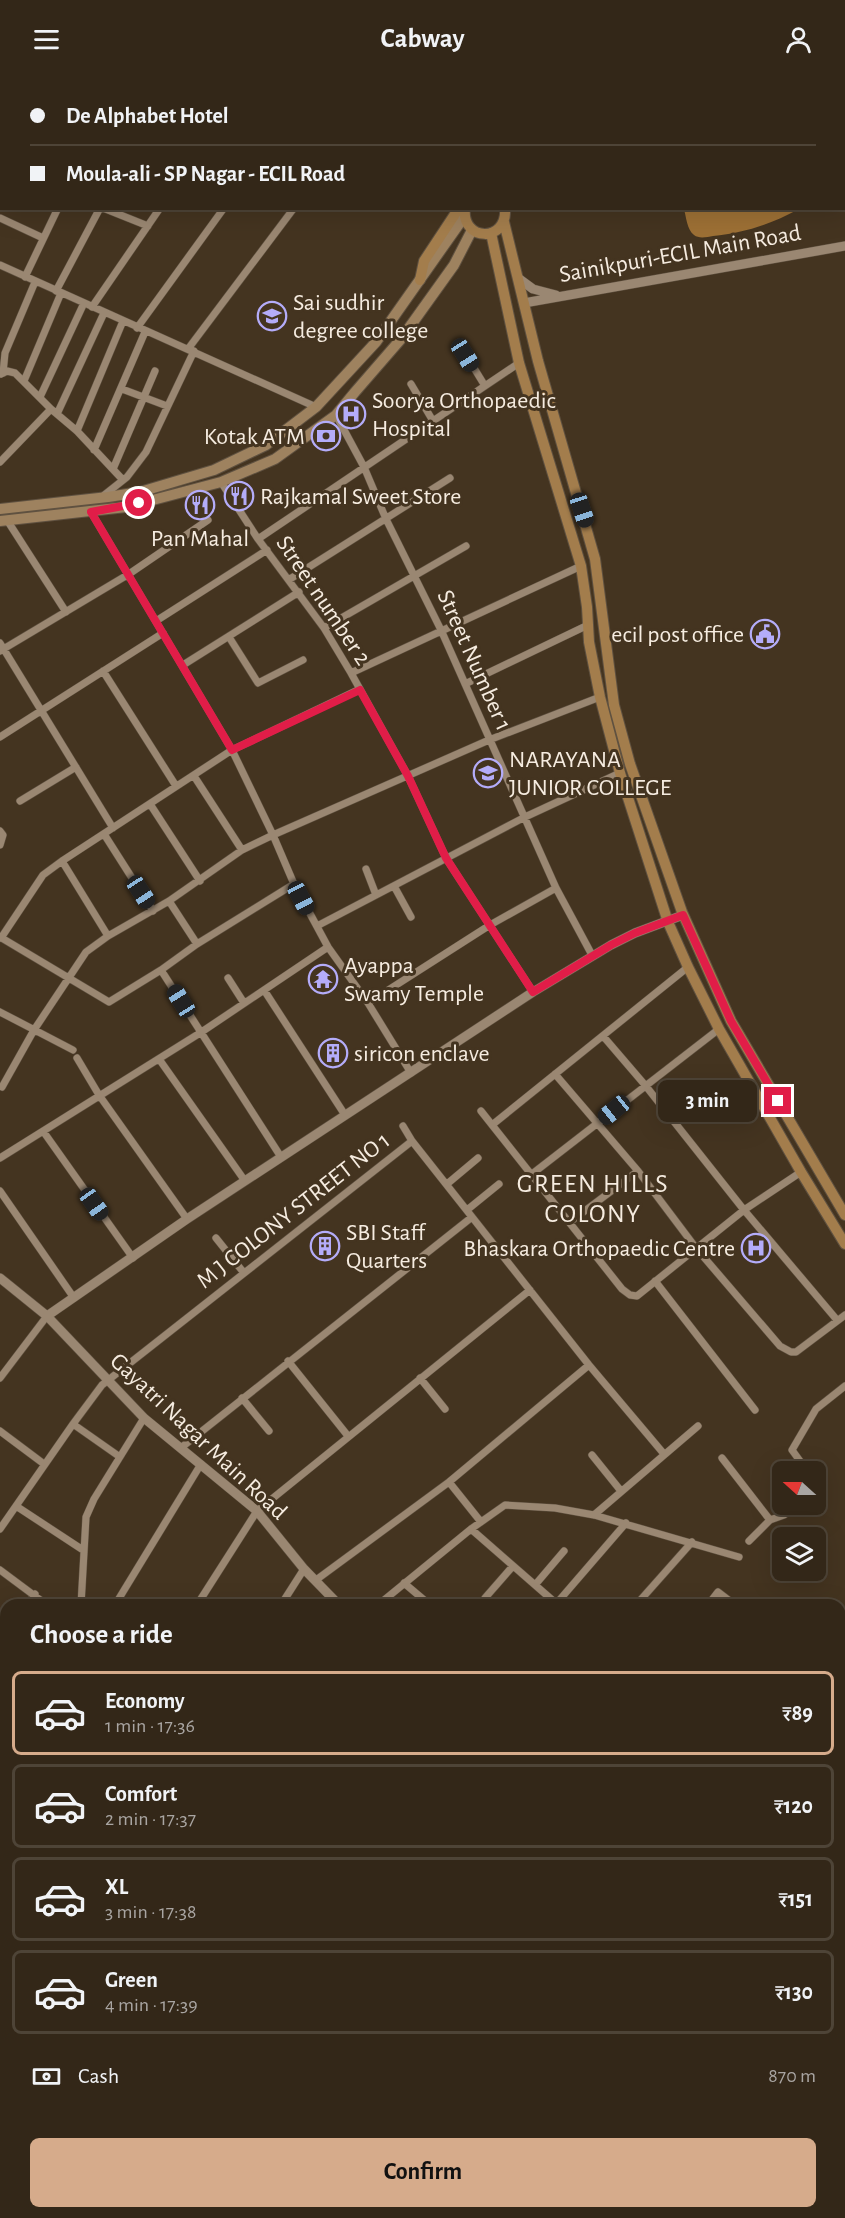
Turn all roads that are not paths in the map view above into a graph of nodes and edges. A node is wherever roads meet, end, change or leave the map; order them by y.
1 (56, 210) edge
2 (100, 210) edge
3 (106, 210) edge
4 (159, 210) edge
5 (223, 210) edge
6 (293, 210) edge
7 (506, 210) edge
8 (463, 211) edge
9 (0, 218) edge
10 (504, 222) junction
11 (148, 226) junction
12 (472, 230) junction
13 (491, 233) junction
14 (43, 238) junction
15 (845, 246) edge
16 (0, 265) edge
17 (25, 277) junction
18 (518, 278) junction
19 (35, 282) junction
20 (58, 292) junction
21 (559, 296) junction
22 (84, 303) junction
23 (524, 303) junction
24 (92, 307) junction
25 (104, 313) junction
26 (123, 321) junction
27 (137, 328) junction
28 (146, 332) junction
29 (191, 350) junction
30 (465, 355) dead end
31 (519, 363) junction
32 (155, 371) dead end
33 (1, 374) edge
34 (24, 381) junction
35 (411, 384) dead end
36 (485, 386) junction
37 (122, 389) junction
38 (40, 397) junction
39 (144, 397) junction
40 (167, 406) junction
41 (316, 407) junction
42 (54, 411) junction
43 (336, 415) junction
44 (433, 421) junction
45 (77, 431) junction
46 (94, 450) junction
47 (0, 462) edge
48 (364, 467) junction
49 (113, 469) junction
50 (450, 478) dead end
51 (123, 480) junction
52 (221, 482) junction
53 (100, 498) junction
54 (0, 509) edge
55 (91, 512) junction
56 (386, 519) junction
57 (4, 520) edge
58 (208, 520) dead end
59 (258, 539) junction
60 (466, 546) dead end
61 (267, 550) junction
62 (581, 566) junction
63 (129, 574) junction
64 (414, 574) junction
65 (290, 579) junction
66 (298, 592) junction
67 (66, 612) junction
68 (156, 621) junction
69 (588, 625) junction
70 (324, 628) junction
71 (441, 630) junction
72 (163, 633) junction
73 (229, 637) junction
74 (1, 648) edge
75 (303, 660) dead end
76 (183, 665) junction
77 (103, 671) junction
78 (351, 672) junction
79 (465, 684) junction
80 (360, 690) junction
81 (600, 697) junction
82 (41, 711) junction
83 (0, 737) edge
84 (489, 740) junction
85 (232, 750) junction
86 (76, 767) junction
87 (620, 773) junction
88 (194, 776) junction
89 (408, 776) junction
90 (177, 786) junction
91 (20, 801) dead end
92 (150, 804) junction
93 (525, 817) junction
94 (113, 828) junction
95 (0, 831) edge
96 (104, 834) junction
97 (273, 835) junction
98 (0, 844) edge
99 (242, 850) junction
100 (446, 858) junction
101 (62, 861) junction
102 (366, 869) dead end
103 (200, 881) junction
104 (294, 884) junction
105 (393, 886) junction
106 (556, 888) junction
107 (376, 895) junction
108 (169, 901) junction
109 (153, 911) junction
110 (683, 915) junction
111 (411, 917) dead end
112 (668, 922) junction
113 (490, 925) junction
114 (317, 926) junction
115 (108, 936) junction
116 (1, 938) edge
117 (197, 944) junction
118 (328, 947) junction
119 (592, 955) junction
120 (688, 967) junction
121 (161, 970) junction
122 (69, 977) junction
123 (228, 978) dead end
124 (264, 990) junction
125 (533, 992) junction
126 (244, 1003) junction
127 (368, 1003) junction
128 (0, 1012) edge
129 (719, 1029) junction
130 (34, 1030) junction
131 (200, 1033) junction
132 (603, 1036) junction
133 (72, 1050) dead end
134 (77, 1058) dead end
135 (159, 1059) junction
136 (411, 1072) junction
137 (555, 1074) junction
138 (645, 1085) junction
139 (2, 1086) dead end
140 (99, 1095) junction
141 (481, 1111) dead end
142 (345, 1115) junction
143 (598, 1123) junction
144 (492, 1125) junction
145 (403, 1126) dead end
146 (43, 1131) junction
147 (412, 1141) junction
148 (281, 1157) junction
149 (0, 1158) edge
150 (478, 1158) dead end
151 (638, 1172) junction
152 (801, 1172) junction
153 (531, 1174) junction
154 (245, 1181) junction
155 (447, 1184) junction
156 (499, 1184) dead end
157 (0, 1191) edge
158 (467, 1210) junction
159 (744, 1210) junction
160 (845, 1215) edge
161 (472, 1217) junction
162 (187, 1219) junction
163 (570, 1222) junction
164 (216, 1238) dead end
165 (845, 1244) edge
166 (696, 1248) junction
167 (133, 1258) junction
168 (244, 1273) junction
169 (0, 1278) edge
170 (655, 1281) junction
171 (530, 1290) junction
172 (74, 1298) junction
173 (845, 1314) edge
174 (47, 1316) junction
175 (837, 1320) junction
176 (288, 1361) junction
177 (589, 1365) junction
178 (0, 1378) edge
179 (420, 1378) junction
180 (109, 1380) junction
181 (845, 1386) edge
182 (242, 1398) junction
183 (445, 1409) dead end
184 (755, 1410) dead end
185 (144, 1418) junction
186 (73, 1424) junction
187 (698, 1426) dead end
188 (0, 1431) edge
189 (269, 1431) dead end
190 (348, 1436) junction
191 (182, 1447) junction
192 (664, 1454) junction
193 (592, 1455) dead end
194 (120, 1457) junction
195 (722, 1458) dead end
196 (800, 1461) edge
197 (44, 1464) junction
198 (201, 1464) junction
199 (449, 1482) junction
200 (621, 1491) junction
201 (16, 1506) junction
202 (257, 1511) junction
203 (594, 1515) junction
204 (784, 1515) edge
205 (770, 1520) junction
206 (481, 1522) junction
207 (626, 1523) junction
208 (0, 1529) edge
209 (471, 1529) junction
210 (749, 1541) dead end
211 (692, 1542) junction
212 (83, 1550) junction
213 (564, 1551) dead end
214 (739, 1557) dead end
215 (513, 1566) junction
216 (304, 1569) junction
217 (0, 1570) edge
218 (316, 1580) junction
219 (404, 1583) junction
220 (535, 1585) junction
221 (35, 1594) junction
222 (486, 1598) dead end
223 (31, 1599) edge
224 (40, 1599) edge
225 (81, 1599) edge
226 (119, 1599) edge
227 (201, 1599) edge
228 (285, 1599) edge
229 (333, 1599) edge
230 (385, 1599) edge
231 (423, 1599) edge
232 (551, 1599) edge
233 (561, 1599) edge
234 (641, 1599) edge
235 (713, 1599) edge
236 (727, 1599) edge

1 - 14 street
2 - 20 street
3 - 11 street
4 - 11 street
5 - 27 street
6 - 29 street
7 - 10 main road
8 - 12 main road
8 - 41 main road
9 - 14 street
10 - 13 main road
10 - 18 main road
11 - 24 street
12 - 13 main road
12 - 43 main road
13 - 31 main road
14 - 17 street
15 - 21 street, Sainikpuri-ECIL Main Road
16 - 17 street
17 - 19 street
18 - 21 street
18 - 23 main road
19 - 20 street
19 - 33 street
20 - 22 street
20 - 34 street
21 - 23 street, Sainikpuri-ECIL Main Road
22 - 24 street
22 - 38 street
23 - 110 main road
24 - 25 street
25 - 26 street
25 - 42 street
26 - 27 street
26 - 45 street
27 - 28 street
28 - 29 street
28 - 37 street
29 - 40 street
29 - 41 street
30 - 36 street
31 - 36 street
31 - 62 main road
32 - 39 street
33 - 34 street
34 - 38 street
35 - 44 street
36 - 44 street
37 - 39 street
37 - 46 street
38 - 42 street
39 - 40 street
39 - 49 street
40 - 51 street
41 - 53 main road
42 - 45 street
42 - 47 street
43 - 48 street, Street Number 1
43 - 52 main road
44 - 48 street
45 - 46 street
46 - 49 street
48 - 56 street, Street Number 1
48 - 59 street
49 - 51 street
50 - 56 street
51 - 53 street
52 - 55 main road
52 - 59 street, Street number 2
53 - 54 main road
55 - 57 main road
55 - 63 street
56 - 64 street, Street Number 1
56 - 65 street
57 - 67 street
58 - 63 street
59 - 61 street, Street number 2
60 - 64 street
61 - 65 street, Street number 2
61 - 68 street
62 - 69 main road
62 - 71 street
63 - 67 street
63 - 68 street
64 - 70 street
64 - 71 street, Street Number 1
65 - 66 street, Street number 2
66 - 70 street, Street number 2
66 - 73 street
67 - 74 street
68 - 72 street
69 - 79 street
69 - 81 main road
70 - 78 street, Street number 2
71 - 78 street
71 - 79 street, Street Number 1
72 - 76 street
72 - 77 street
73 - 75 street
73 - 76 street
74 - 82 street
76 - 85 street
77 - 82 street
77 - 90 street
78 - 80 street, Street number 2
79 - 84 street, Street Number 1
80 - 85 street
80 - 89 street, Street number 2
81 - 84 street
81 - 87 main road
82 - 83 street
82 - 86 street
84 - 89 street
84 - 93 street, Street Number 1
85 - 88 street
85 - 97 street
86 - 91 street
86 - 94 street
87 - 93 street
87 - 112 main road
88 - 90 street
88 - 99 street
89 - 97 street
89 - 100 street, Street number 2
90 - 92 street
92 - 94 street
92 - 103 street
93 - 100 street
93 - 106 street, Street Number 1
94 - 96 street
95 - 98 street
96 - 101 street
96 - 109 street
97 - 99 street
97 - 104 street
99 - 103 street
100 - 105 street
100 - 113 street, Street number 2
101 - 115 street
101 - 116 street
102 - 107 street
103 - 108 street
104 - 114 street
104 - 117 street
105 - 107 street
105 - 111 street
106 - 113 street
106 - 119 street, Street Number 1
107 - 114 street
108 - 109 street
108 - 117 street
109 - 115 street
110 - 112 street
110 - 160 main road
112 - 119 street
112 - 120 main road
113 - 125 street, Street number 2
113 - 127 street
114 - 118 street
115 - 122 street
116 - 122 street
117 - 121 street
118 - 124 street
118 - 127 street
119 - 125 street
120 - 129 main road
120 - 132 street
121 - 122 street
121 - 131 street
122 - 130 street
123 - 126 street
124 - 126 street
124 - 142 street
125 - 136 street
126 - 131 street
127 - 136 street
128 - 130 street
129 - 138 street
129 - 152 main road
130 - 133 street
130 - 139 street
131 - 135 street
131 - 148 street
132 - 137 street
132 - 138 street
134 - 140 street
135 - 140 street
135 - 154 street
136 - 142 street
137 - 143 street
137 - 144 street
138 - 143 street
138 - 159 street
140 - 146 street
140 - 162 street
141 - 144 street
142 - 148 street
143 - 151 street
143 - 153 street
144 - 153 street
145 - 147 street
146 - 149 street
146 - 167 street
147 - 155 street, M J COLONY STREET NO 1
147 - 168 street, M J COLONY STREET NO 1
148 - 154 street
150 - 155 street
151 - 163 street
151 - 166 street
152 - 159 street
152 - 165 main road
153 - 163 street
154 - 162 street
155 - 158 street, M J COLONY STREET NO 1
156 - 158 street
157 - 172 street
158 - 161 street, M J COLONY STREET NO 1
159 - 166 street
159 - 175 street
161 - 171 street, M J COLONY STREET NO 1
161 - 176 street
162 - 167 street
163 - 170 street
164 - 168 street
166 - 170 street
166 - 175 street
167 - 172 street
168 - 180 street, M J COLONY STREET NO 1
169 - 174 street, Gayatri Nagar Main Road
170 - 184 street
171 - 177 street, M J COLONY STREET NO 1
171 - 179 street
172 - 174 street
173 - 175 street
174 - 178 street
174 - 180 street, Gayatri Nagar Main Road
176 - 182 street
176 - 190 street
177 - 192 street, M J COLONY STREET NO 1
177 - 199 street
179 - 183 street
179 - 190 street
180 - 185 street, Gayatri Nagar Main Road
180 - 186 street, M J COLONY STREET NO 1
181 - 196 street
182 - 189 street
182 - 191 street
185 - 191 street, Gayatri Nagar Main Road
185 - 194 street
186 - 194 street
186 - 197 street, M J COLONY STREET NO 1
187 - 192 street
188 - 197 street
190 - 202 street
191 - 198 street, Gayatri Nagar Main Road
192 - 200 street
193 - 200 street
194 - 212 street
195 - 205 street
197 - 201 street, M J COLONY STREET NO 1
198 - 202 street, Gayatri Nagar Main Road
198 - 226 street
199 - 206 street
199 - 218 street
200 - 203 street
201 - 208 street, M J COLONY STREET NO 1
201 - 212 street
202 - 216 street, Gayatri Nagar Main Road
202 - 227 street
203 - 206 street
203 - 207 street
204 - 205 street
205 - 210 street
206 - 209 street
207 - 211 street
207 - 233 street
209 - 215 street
209 - 219 street
211 - 214 street
211 - 234 street
212 - 225 street
213 - 220 street
215 - 220 street
215 - 222 street
216 - 218 street, Gayatri Nagar Main Road
216 - 228 street
217 - 221 street
218 - 229 street, Gayatri Nagar Main Road
219 - 230 street
219 - 231 street
220 - 232 street
221 - 223 street
221 - 224 street
235 - 236 street

